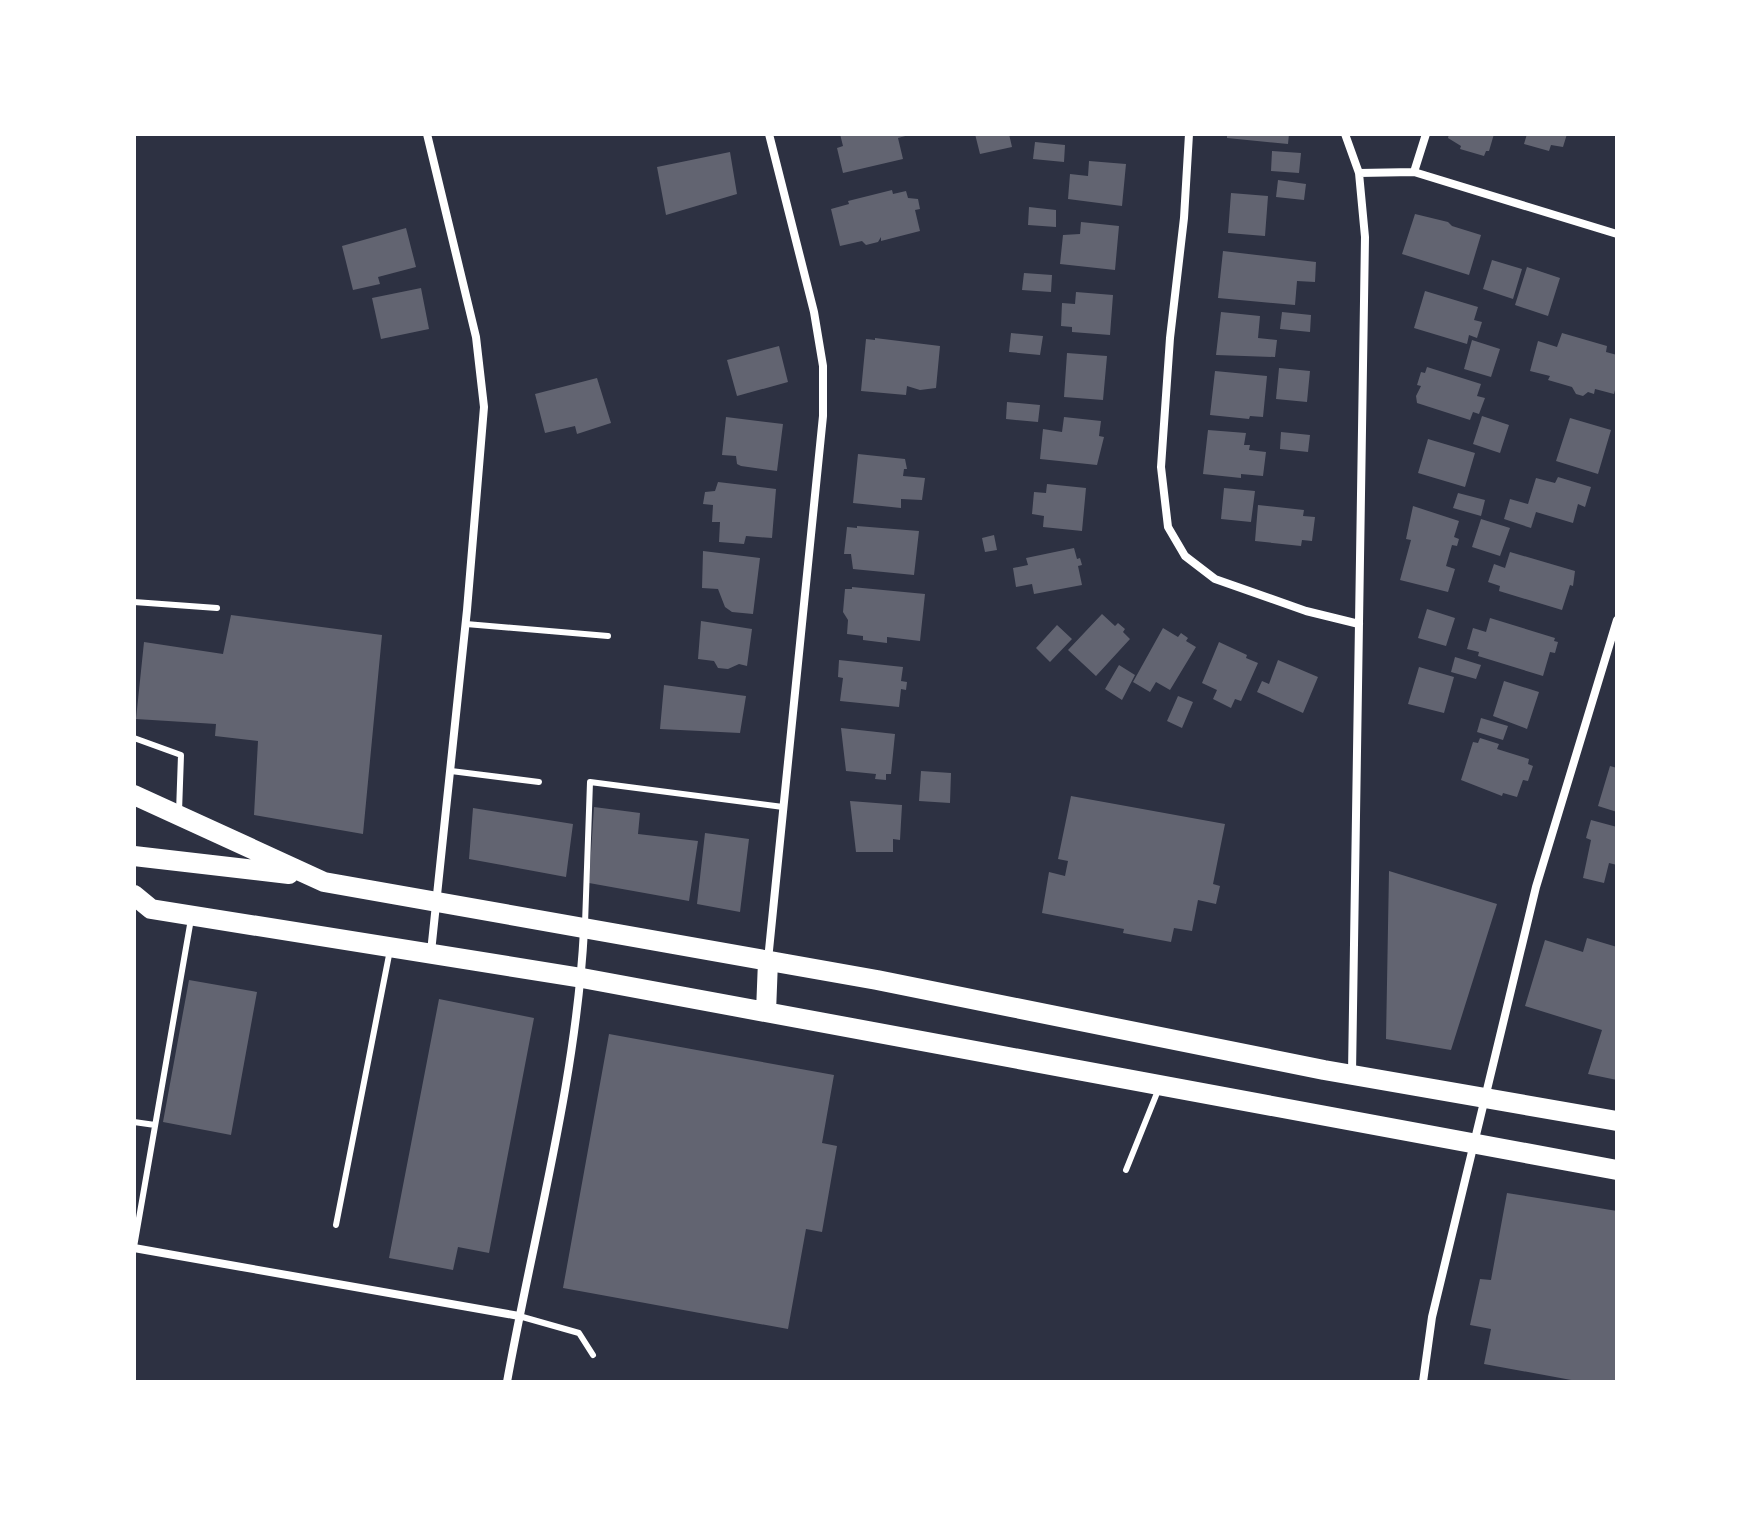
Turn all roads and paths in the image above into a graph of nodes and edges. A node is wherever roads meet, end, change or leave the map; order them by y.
1 (427, 134) edge
2 (769, 134) edge
3 (1189, 134) edge
4 (1345, 134) edge
5 (1426, 134) edge
6 (1414, 172) junction
7 (1359, 173) junction
8 (1617, 234) edge
9 (134, 602) edge
10 (217, 608) dead end
11 (1617, 620) edge
12 (466, 624) junction
13 (1359, 624) junction
14 (608, 636) dead end
15 (134, 738) edge
16 (451, 771) junction
17 (539, 782) dead end
18 (134, 795) edge
19 (783, 807) junction
20 (179, 816) junction
21 (134, 856) edge
22 (324, 882) junction
23 (134, 895) edge
24 (437, 904) junction
25 (192, 916) junction
26 (584, 929) junction
27 (390, 947) junction
28 (431, 953) junction
29 (763, 960) junction
30 (582, 978) junction
31 (766, 1012) junction
32 (1352, 1074) junction
33 (1160, 1085) junction
34 (1484, 1099) junction
35 (1617, 1121) edge
36 (134, 1122) edge
37 (155, 1125) junction
38 (1475, 1144) junction
39 (1126, 1170) dead end
40 (1617, 1170) edge
41 (134, 1184) edge
42 (144, 1186) junction
43 (336, 1225) dead end
44 (134, 1248) edge
45 (519, 1316) junction
46 (593, 1355) dead end
47 (507, 1382) edge
48 (1423, 1382) edge

1 - 12 street
2 - 19 street
3 - 13 street
4 - 7 street
5 - 6 street
6 - 7 street
6 - 8 street
7 - 13 street
9 - 10 lane
11 - 34 street
12 - 14 lane
12 - 16 street
13 - 32 street
15 - 20 lane
16 - 17 lane
16 - 24 street
18 - 20 main road
19 - 26 lane
19 - 29 street
20 - 22 main road
21 - 22 main road
22 - 24 main road
23 - 25 main road
24 - 26 main road
24 - 28 street
25 - 27 main road
25 - 37 lane
26 - 29 main road
26 - 30 street
27 - 28 main road
27 - 43 lane
28 - 30 main road
29 - 31 main road
29 - 32 main road
30 - 31 main road
30 - 45 street
31 - 33 main road
32 - 34 main road
33 - 38 main road
33 - 39 lane
34 - 35 main road
34 - 38 street
36 - 37 lane
37 - 42 lane
38 - 40 main road
38 - 48 street
41 - 42 lane
42 - 44 lane
44 - 45 street
45 - 46 lane
45 - 47 street

